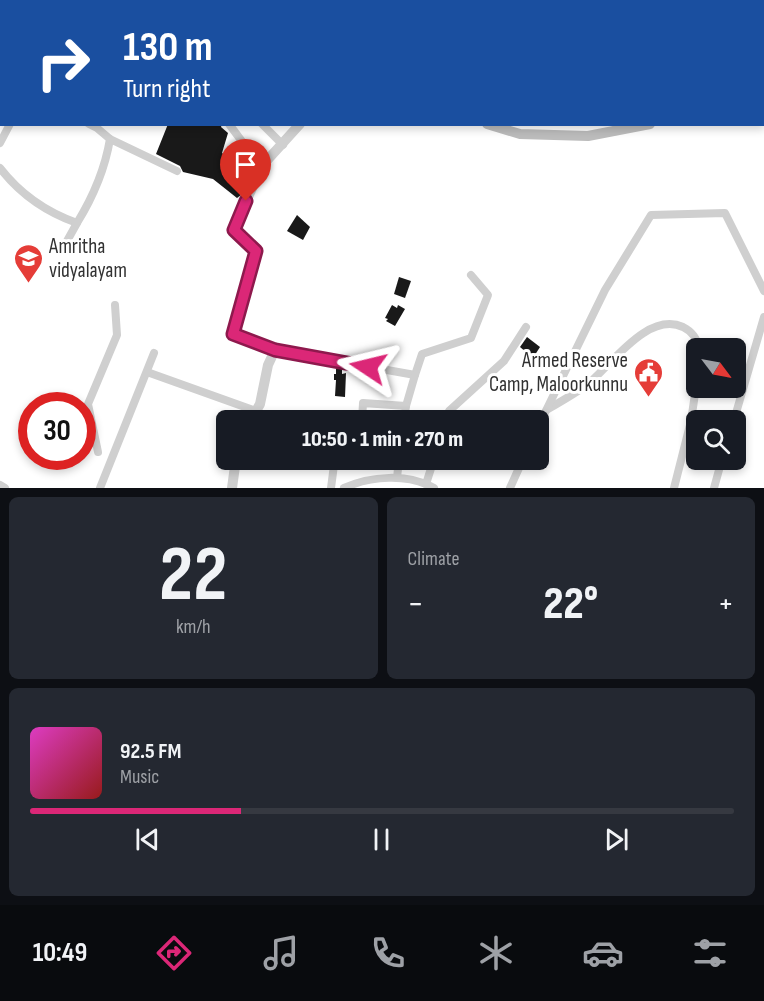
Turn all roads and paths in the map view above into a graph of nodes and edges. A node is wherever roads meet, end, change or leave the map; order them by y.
1 (9, 126) edge
2 (93, 126) edge
3 (230, 126) edge
4 (264, 126) edge
5 (298, 126) edge
6 (494, 126) edge
7 (640, 126) edge
8 (110, 139) junction
9 (0, 142) edge
10 (283, 145) junction
11 (261, 167) junction
12 (0, 168) edge
13 (177, 171) dead end
14 (77, 223) junction
15 (67, 242) dead end
16 (471, 275) dead end
17 (764, 291) edge
18 (115, 305) dead end
19 (764, 317) edge
20 (526, 327) dead end
21 (695, 338) edge
22 (275, 350) junction
23 (154, 353) dead end
24 (147, 372) junction
25 (415, 375) junction
26 (694, 398) edge
27 (406, 406) junction
28 (242, 410) edge
29 (257, 410) edge
30 (363, 410) edge
31 (405, 410) edge
32 (450, 410) edge
33 (547, 410) joint
34 (737, 410) edge
35 (98, 452) dead end
36 (234, 470) edge
37 (333, 470) edge
38 (398, 470) edge
39 (432, 470) edge
40 (518, 470) edge
41 (719, 470) edge
42 (398, 478) junction
43 (0, 485) edge
44 (430, 486) edge
45 (5, 488) edge
46 (100, 488) edge
47 (232, 488) edge
48 (331, 488) edge
49 (344, 488) edge
50 (510, 488) edge
51 (674, 488) edge
52 (714, 488) edge

1 - 9 street
2 - 8 street
3 - 11 street
4 - 10 street
5 - 10 street
6 - 7 main road
8 - 13 street
8 - 14 street
10 - 11 street
11 - 22 street
12 - 14 street
14 - 15 street
16 - 25 street
17 - 33 street
18 - 35 street
19 - 34 street
20 - 32 street
21 - 33 street
22 - 25 street
22 - 29 street
23 - 24 street
24 - 28 street
24 - 46 street
25 - 27 street
26 - 51 street
27 - 30 street
27 - 31 street
36 - 47 street
37 - 48 street
38 - 42 street
39 - 44 street
40 - 50 street
41 - 52 street
42 - 44 street
42 - 49 street
43 - 45 street

